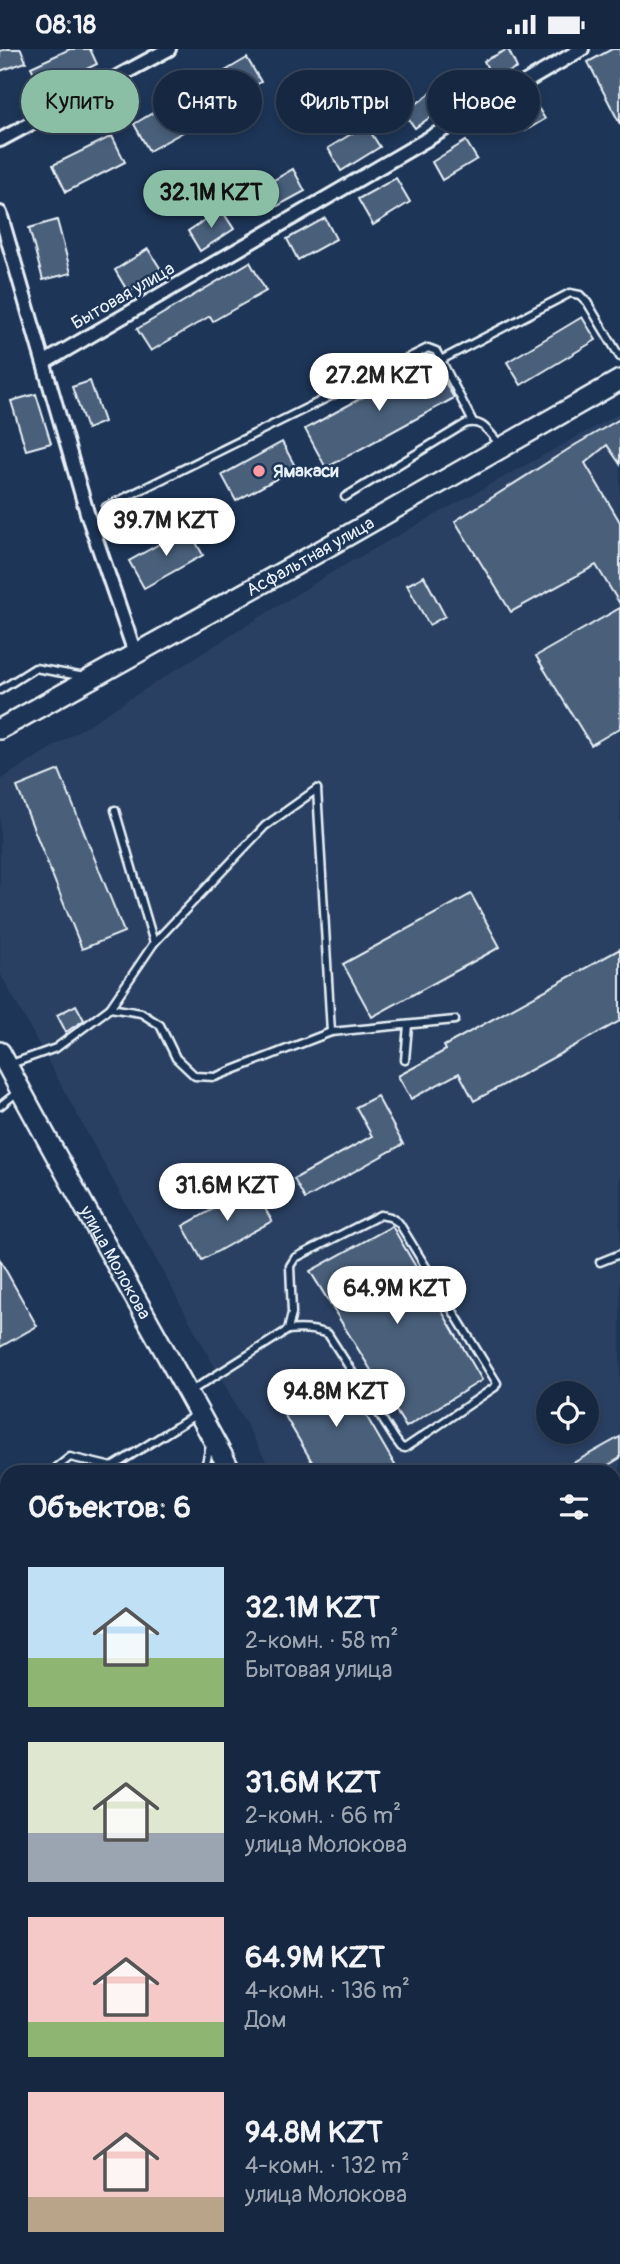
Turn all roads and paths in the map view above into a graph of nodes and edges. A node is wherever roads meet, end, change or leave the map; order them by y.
1 (169, 49) edge
2 (582, 49) edge
3 (0, 140) edge
4 (0, 213) edge
5 (620, 357) edge
6 (441, 360) junction
7 (45, 362) junction
8 (620, 380) edge
9 (473, 422) junction
10 (502, 448) junction
11 (345, 497) dead end
12 (106, 507) dead end
13 (135, 653) junction
14 (90, 678) junction
15 (0, 690) edge
16 (0, 729) edge
17 (116, 810) dead end
18 (154, 943) junction
19 (110, 1008) junction
20 (455, 1020) dead end
21 (408, 1024) junction
22 (331, 1032) junction
23 (405, 1060) dead end
24 (2, 1062) edge
25 (20, 1090) junction
26 (0, 1106) edge
27 (620, 1254) edge
28 (600, 1262) dead end
29 (288, 1330) junction
30 (188, 1393) junction
31 (199, 1413) junction
32 (212, 1438) junction
33 (59, 1465) edge
34 (98, 1465) edge
35 (118, 1465) edge
36 (206, 1465) edge
37 (226, 1465) edge

1 - 3 street
2 - 7 street, Бытовая улица
4 - 7 street
5 - 6 lane
6 - 9 lane
6 - 12 lane
7 - 13 street
8 - 10 main road, Асфальтная улица
9 - 10 lane
9 - 11 lane
10 - 13 main road, Асфальтная улица
13 - 14 main road, Асфальтная улица
14 - 15 lane
14 - 16 main road, Асфальтная улица
17 - 18 lane
18 - 19 lane
18 - 22 lane
19 - 22 lane
19 - 24 lane
20 - 21 lane
21 - 22 lane
21 - 23 lane
24 - 25 main road, улица Молокова
25 - 26 lane
25 - 30 main road, улица Молокова
27 - 28 lane
29 - 29 lane
29 - 30 lane
30 - 31 main road, улица Молокова
31 - 32 main road, улица Молокова
31 - 35 lane
32 - 36 lane
32 - 37 main road, улица Молокова
33 - 34 lane

